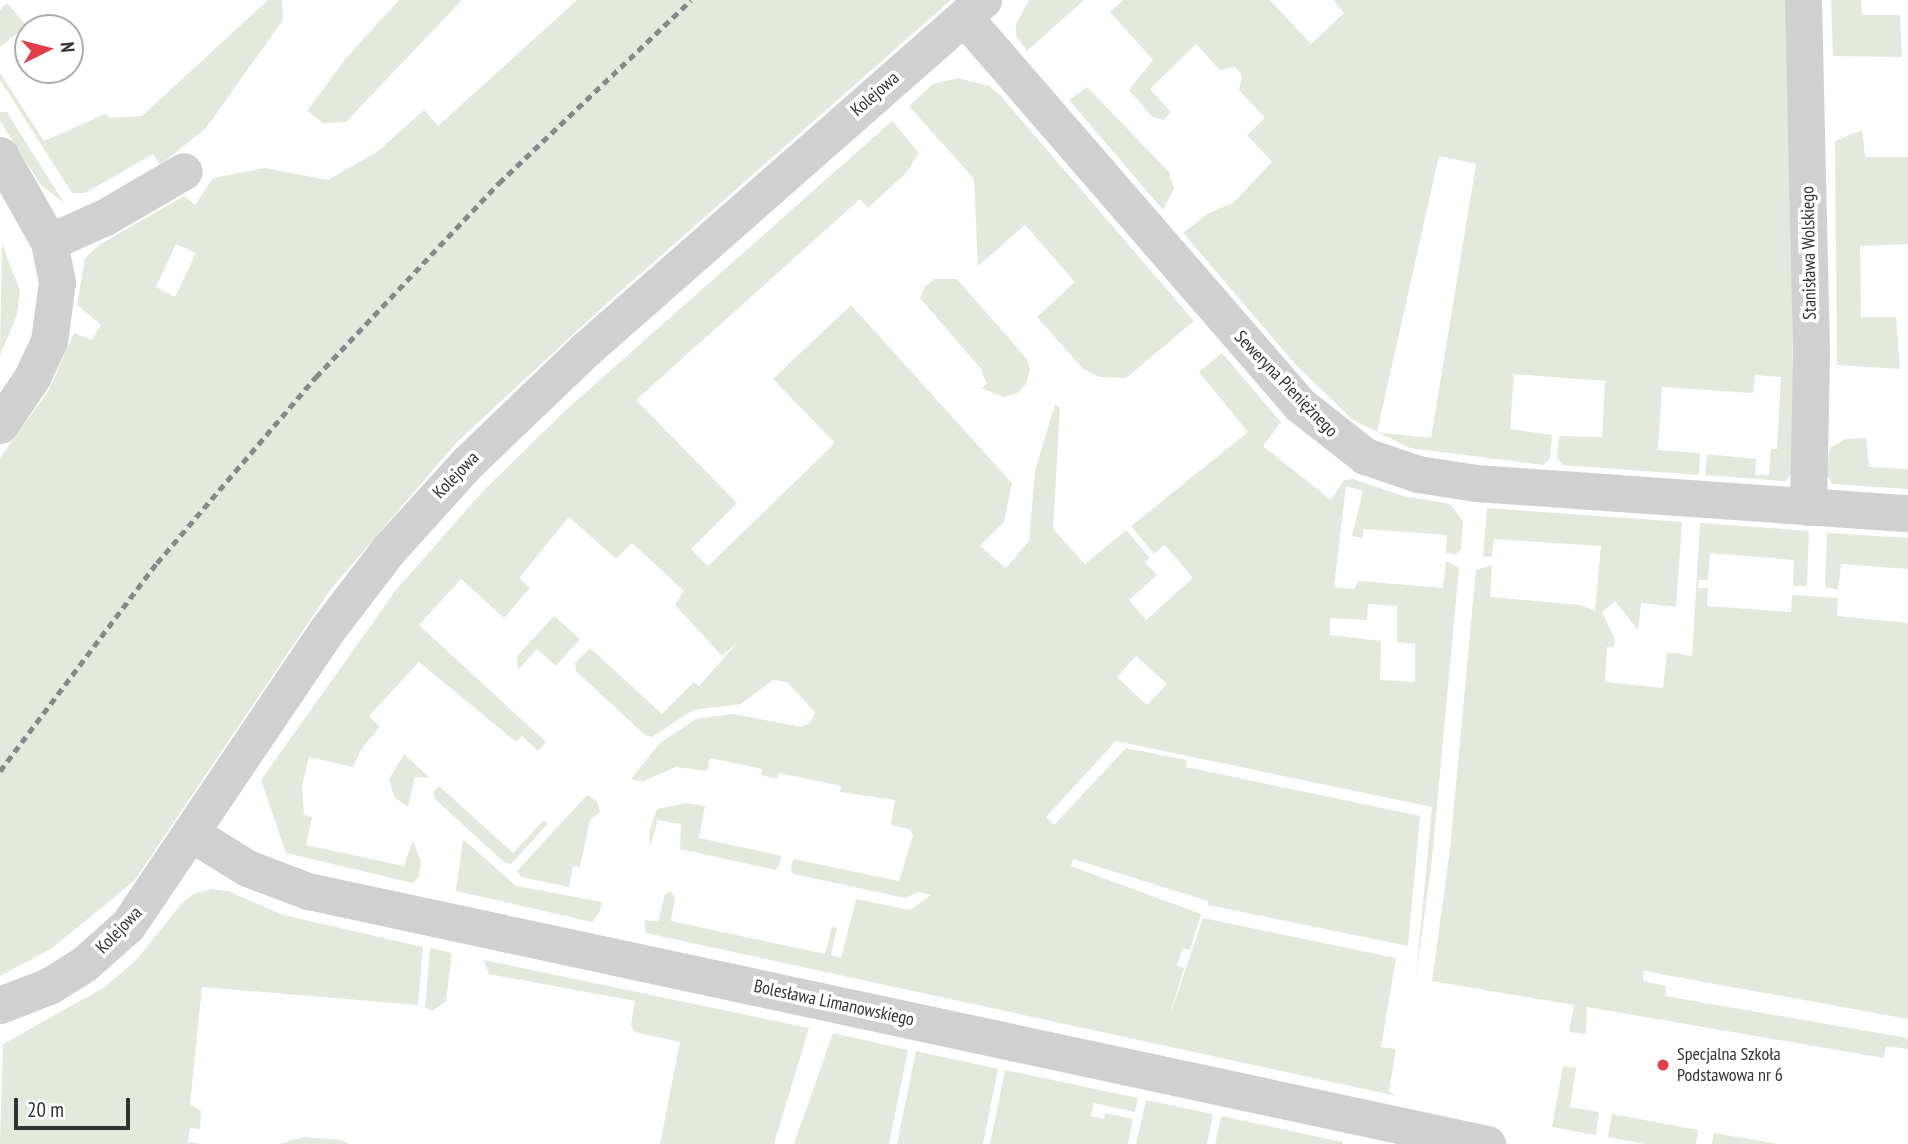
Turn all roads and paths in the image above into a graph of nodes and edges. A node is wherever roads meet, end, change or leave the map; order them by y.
1 (1804, 0) edge
2 (973, 8) edge
3 (0, 155) edge
4 (184, 171) dead end
5 (48, 242) junction
6 (0, 425) edge
7 (1808, 507) junction
8 (1908, 513) edge
9 (191, 833) junction
10 (0, 1005) edge
11 (1488, 1144) edge

1 - 7 street, Stanisława Wolskiego
2 - 7 street, Seweryna Pieniężnego
2 - 9 street, Kolejowa
3 - 5 street
4 - 5 street
5 - 6 street
7 - 8 street, Seweryna Pieniężnego
9 - 10 street, Kolejowa
9 - 11 street, Bolesława Limanowskiego

